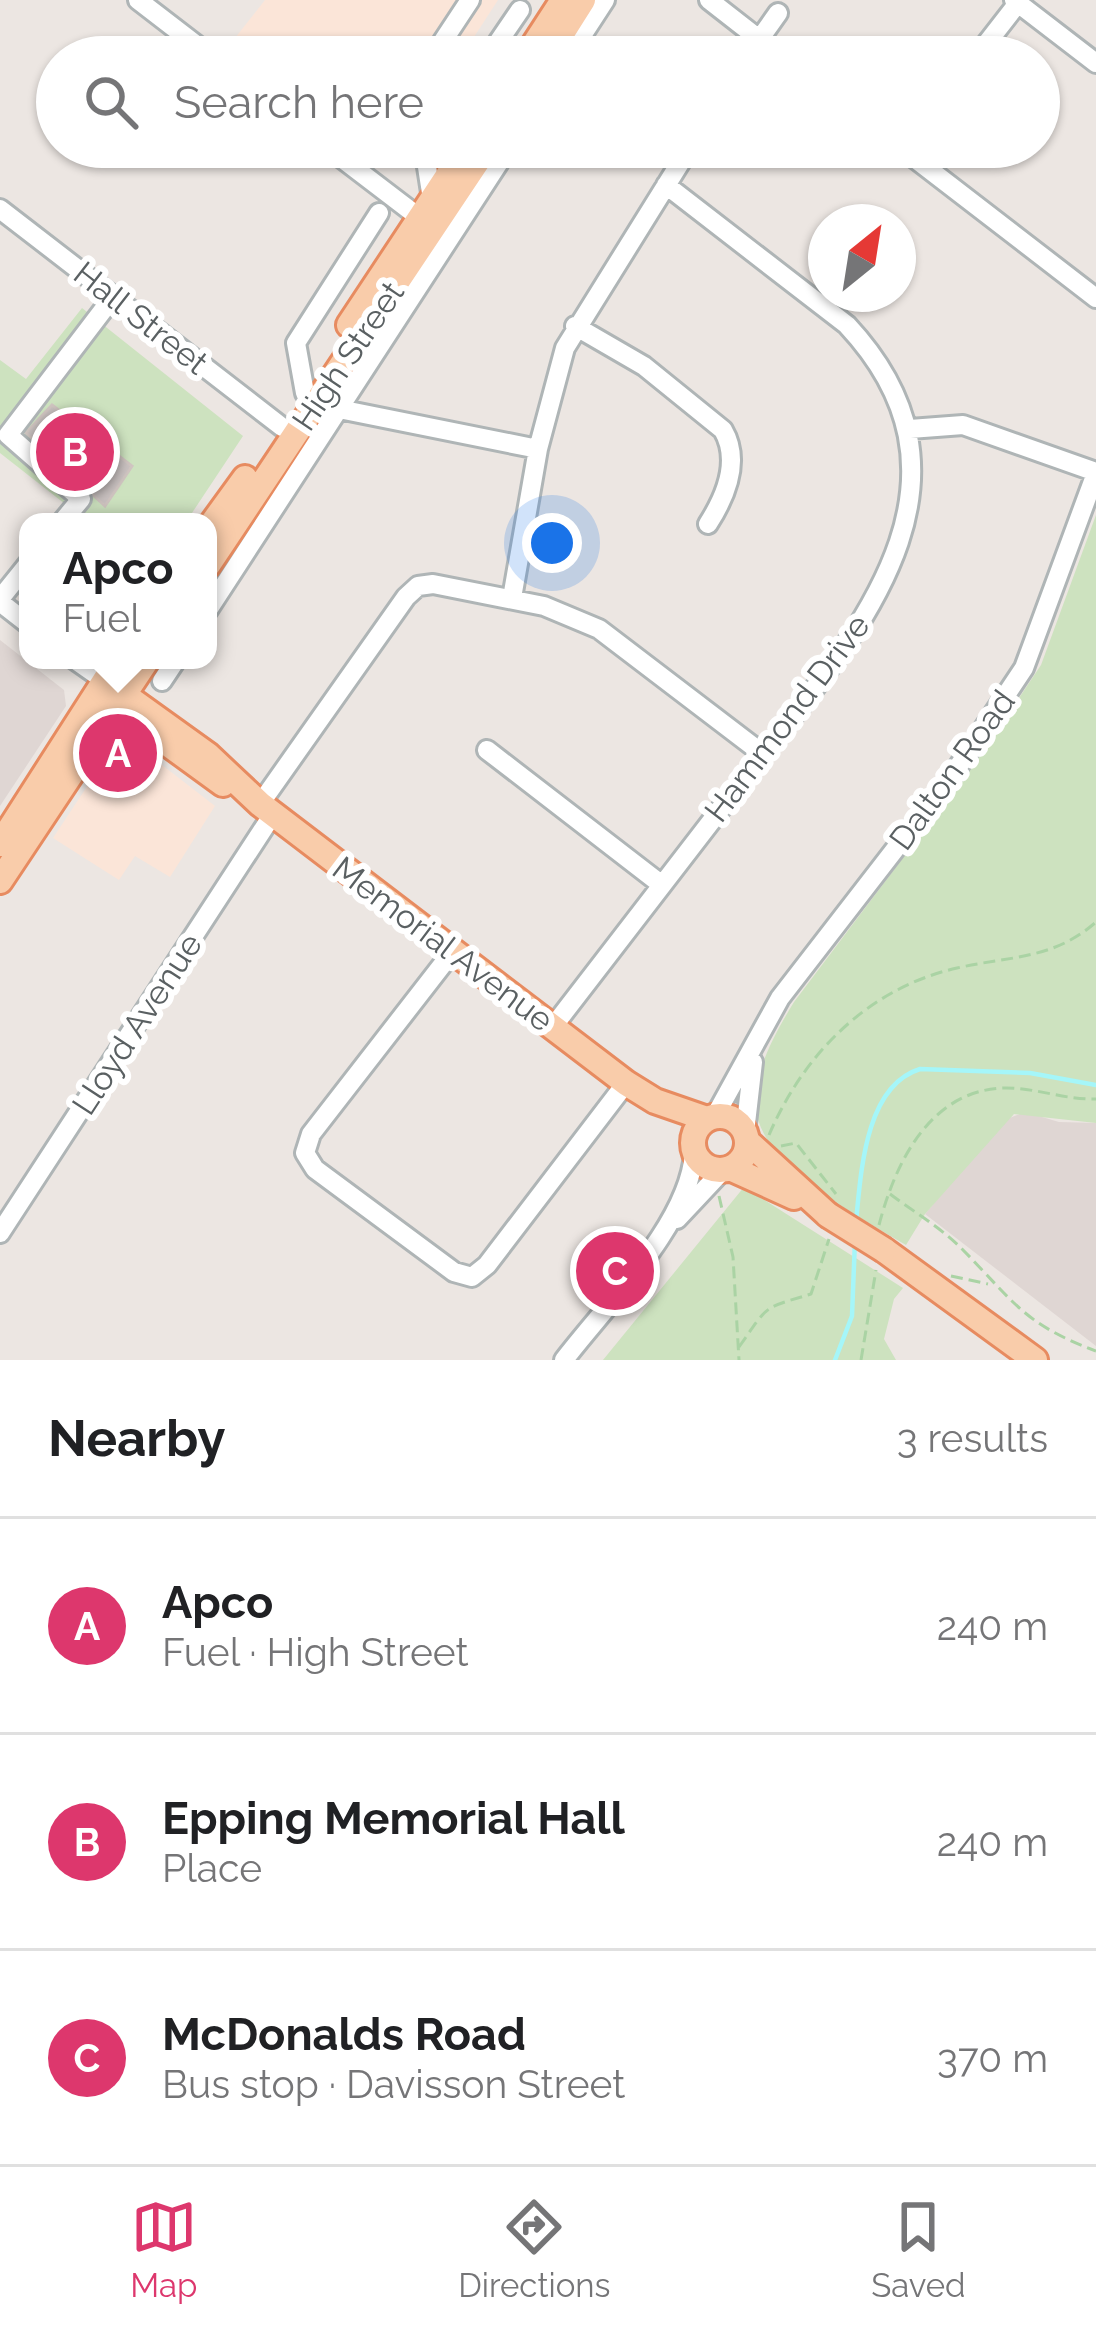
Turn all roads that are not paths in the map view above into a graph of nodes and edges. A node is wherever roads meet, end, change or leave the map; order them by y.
1 (138, 0) edge
2 (470, 0) edge
3 (583, 0) edge
4 (605, 0) edge
5 (709, 0) edge
6 (1016, 1) edge
7 (512, 5) edge
8 (558, 8) edge
9 (778, 13) dead end
10 (185, 36) edge
11 (446, 36) edge
12 (498, 36) edge
13 (540, 36) edge
14 (560, 36) edge
15 (582, 36) edge
16 (755, 36) edge
17 (760, 36) edge
18 (991, 36) edge
19 (1096, 63) edge
20 (362, 168) edge
21 (425, 168) edge
22 (453, 168) edge
23 (473, 168) edge
24 (495, 168) edge
25 (677, 168) edge
26 (929, 168) edge
27 (666, 185) junction
28 (426, 208) junction
29 (0, 209) edge
30 (379, 213) dead end
31 (392, 260) junction
32 (346, 264) junction
33 (113, 297) junction
34 (1092, 297) edge
35 (575, 326) junction
36 (305, 393) junction
37 (340, 409) junction
38 (282, 428) junction
39 (910, 429) junction
40 (538, 449) junction
41 (1096, 473) edge
42 (281, 498) junction
43 (246, 505) junction
44 (69, 513) edge
45 (217, 517) edge
46 (708, 524) dead end
47 (217, 551) edge
48 (19, 577) edge
49 (217, 596) edge
50 (512, 598) junction
51 (0, 601) edge
52 (135, 676) edge
53 (487, 750) dead end
54 (763, 754) junction
55 (267, 809) junction
56 (0, 844) edge
57 (0, 881) edge
58 (662, 884) junction
59 (453, 951) junction
60 (553, 1028) junction
61 (757, 1039) junction
62 (626, 1083) junction
63 (711, 1117) junction
64 (755, 1140) junction
65 (694, 1150) junction
66 (721, 1175) junction
67 (832, 1213) junction
68 (0, 1233) edge
69 (661, 1234) junction
70 (991, 1331) junction
71 (564, 1360) edge
72 (1023, 1360) edge
73 (1036, 1360) edge

1 - 10 street
2 - 11 street
3 - 14 main road
4 - 15 street
5 - 16 street
6 - 18 street
6 - 19 street
7 - 8 street
7 - 12 street
8 - 13 main road
9 - 17 street
20 - 28 street
21 - 28 street
22 - 28 main road, High Street
23 - 43 main road, High Street
24 - 37 street
25 - 27 street
26 - 34 street
27 - 35 street
27 - 39 street, Hammond Drive
28 - 31 main road, High Street
29 - 33 street, Hall Street
30 - 32 street
31 - 32 street
31 - 36 main road, High Street
32 - 36 street
33 - 38 street, Hall Street
33 - 44 street
35 - 40 street
35 - 46 street
36 - 38 main road, High Street
37 - 40 street
37 - 42 street
38 - 45 main road, High Street
39 - 41 street
39 - 54 street, Hammond Drive
40 - 50 street
41 - 61 street, Dalton Road
42 - 43 street
42 - 49 street
43 - 47 main road, High Street
48 - 51 street
50 - 54 street
50 - 55 street, Lloyd Avenue
52 - 55 main road, Memorial Avenue
52 - 56 main road
52 - 57 main road
53 - 58 street
54 - 58 street, Hammond Drive
55 - 59 main road, Memorial Avenue
55 - 68 street, Lloyd Avenue
58 - 60 street, Hammond Drive
59 - 60 main road, Memorial Avenue
59 - 62 street
60 - 62 main road, Memorial Avenue
61 - 63 street, Dalton Road
61 - 64 street, Dalton Road
62 - 63 main road, Memorial Avenue
62 - 65 main road, Memorial Avenue
63 - 64 main road
63 - 65 main road
64 - 66 main road
64 - 67 main road
65 - 66 main road
65 - 69 street
66 - 67 main road
66 - 69 street
67 - 70 main road, bridge
69 - 71 street
70 - 72 main road
70 - 73 main road

